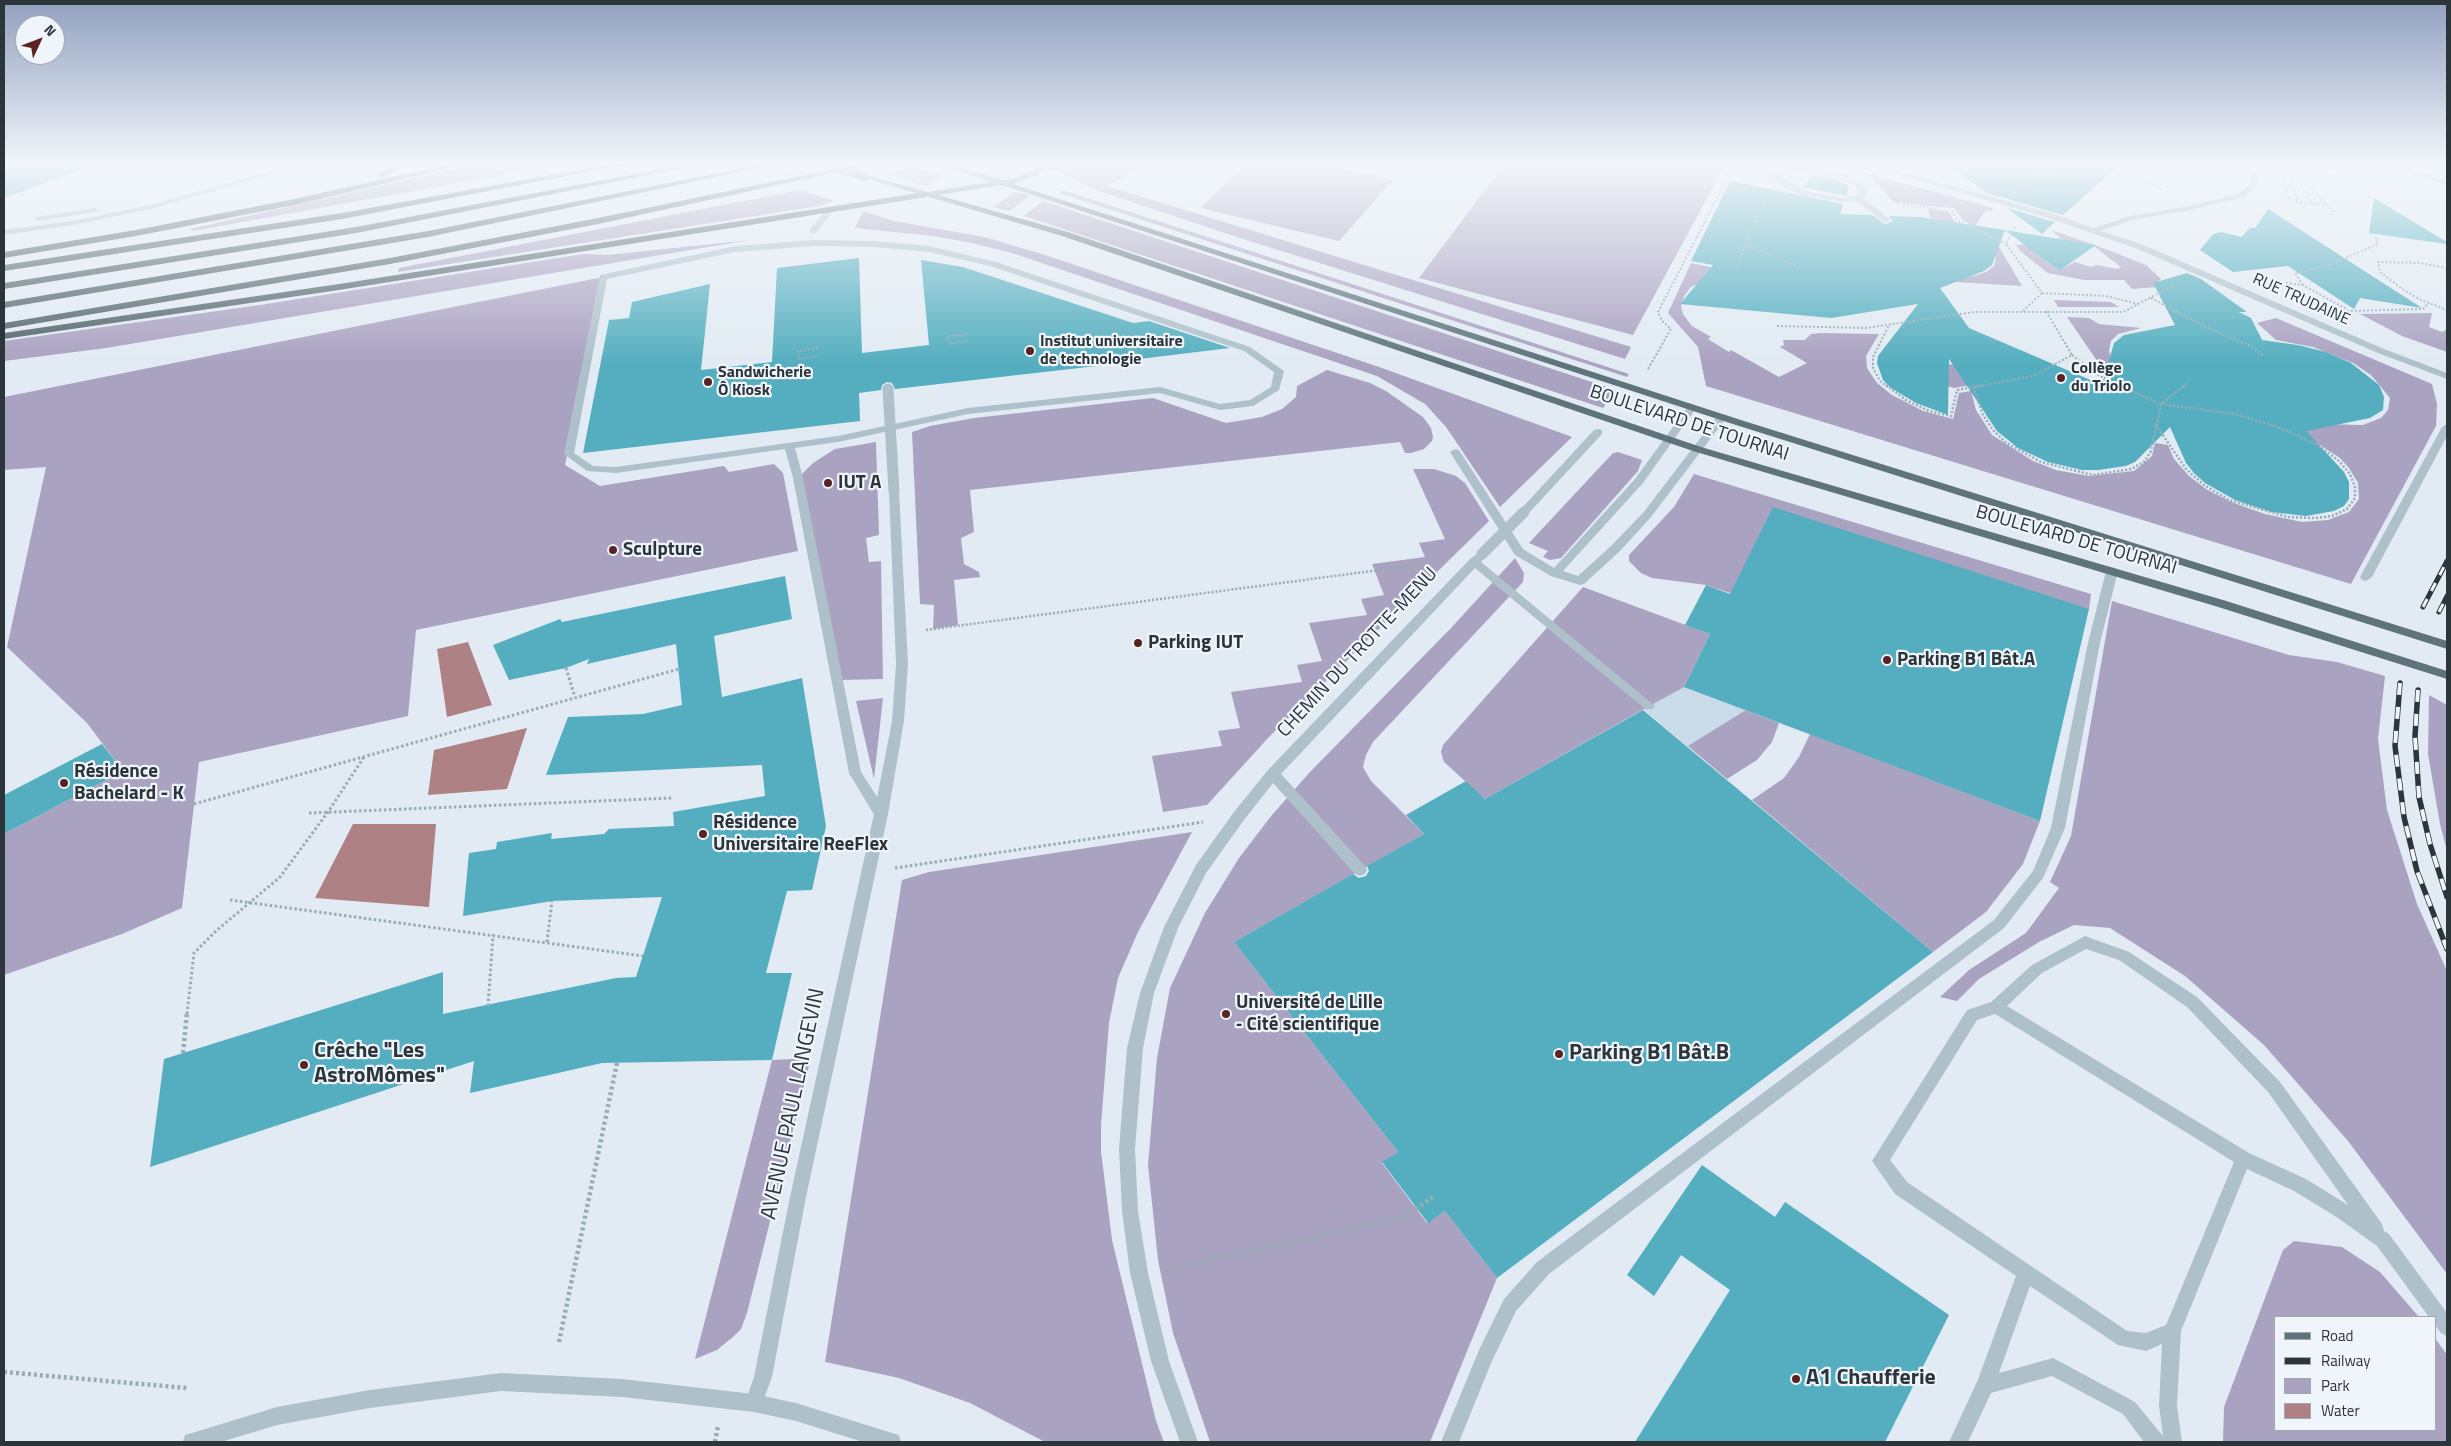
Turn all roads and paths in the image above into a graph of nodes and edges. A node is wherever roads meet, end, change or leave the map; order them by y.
1 (28, 229) edge
2 (158, 229) edge
3 (258, 229) edge
4 (355, 229) edge
5 (452, 229) edge
6 (555, 229) edge
7 (701, 229) edge
8 (815, 229) edge
9 (1049, 229) edge
10 (1148, 229) edge
11 (1701, 229) edge
12 (1752, 229) edge
13 (1976, 229) edge
14 (2014, 229) edge
15 (2095, 230) edge
16 (813, 232) dead end
17 (4, 233) edge
18 (2375, 235) dead end
19 (2006, 244) junction
20 (1745, 246) junction
21 (4, 255) edge
22 (1736, 266) dead end
23 (4, 268) edge
24 (2447, 268) edge
25 (1797, 269) dead end
26 (2174, 285) dead end
27 (4, 286) edge
28 (2042, 293) junction
29 (2151, 298) junction
30 (2429, 303) junction
31 (2138, 304) junction
32 (4, 305) edge
33 (2447, 310) edge
34 (2023, 311) junction
35 (2046, 311) junction
36 (1889, 325) junction
37 (4, 326) edge
38 (1777, 326) dead end
39 (967, 334) dead end
40 (4, 336) edge
41 (968, 341) dead end
42 (818, 348) dead end
43 (819, 356) dead end
44 (2072, 356) junction
45 (2264, 356) dead end
46 (1645, 374) dead end
47 (2447, 376) edge
48 (2188, 383) dead end
49 (1973, 387) junction
50 (888, 389) dead end
51 (2162, 404) junction
52 (1692, 407) junction
53 (1722, 417) junction
54 (2156, 425) junction
55 (2447, 427) edge
56 (1598, 432) dead end
57 (1670, 440) junction
58 (789, 446) junction
59 (1697, 449) junction
60 (1456, 452) dead end
61 (1478, 558) junction
62 (1448, 561) dead end
63 (2112, 571) junction
64 (1555, 573) junction
65 (2366, 577) dead end
66 (933, 629) dead end
67 (2447, 645) edge
68 (566, 668) dead end
69 (679, 668) dead end
70 (2447, 675) edge
71 (575, 698) junction
72 (1649, 706) dead end
73 (364, 756) junction
74 (1273, 774) junction
75 (672, 798) dead end
76 (194, 804) dead end
77 (328, 812) junction
78 (309, 813) dead end
79 (881, 814) junction
80 (1174, 827) dead end
81 (892, 869) dead end
82 (1360, 870) dead end
83 (230, 900) dead end
84 (552, 901) dead end
85 (251, 902) junction
86 (493, 935) junction
87 (547, 942) junction
88 (643, 956) dead end
89 (488, 1006) dead end
90 (1996, 1007) junction
91 (183, 1053) dead end
92 (617, 1063) dead end
93 (2243, 1159) junction
94 (1433, 1197) dead end
95 (2383, 1240) junction
96 (1139, 1273) junction
97 (2026, 1273) junction
98 (2447, 1327) edge
99 (2172, 1331) junction
100 (559, 1342) dead end
101 (4, 1372) edge
102 (1985, 1386) junction
103 (187, 1388) dead end
104 (754, 1403) junction
105 (192, 1442) edge
106 (892, 1442) edge
107 (1189, 1442) edge
108 (1450, 1442) edge
109 (1958, 1442) edge
110 (2156, 1442) edge
111 (2173, 1442) edge

1 - 17 street
2 - 21 highway
3 - 23 highway
4 - 27 highway
5 - 32 highway
6 - 37 highway
7 - 40 highway
8 - 16 street
9 - 57 main road, BOULEVARD DE TOURNAI
10 - 52 main road, BOULEVARD DE TOURNAI
11 - 46 path
12 - 20 path
13 - 19 path
14 - 19 path
15 - 47 street, RUE TRUDAINE
18 - 30 path
19 - 28 path
20 - 22 path
20 - 25 path
24 - 30 path
26 - 29 path
28 - 31 path
28 - 34 path
29 - 31 path
29 - 45 path
30 - 33 path
31 - 35 path
34 - 35 path
34 - 36 path
35 - 44 path
36 - 38 path
36 - 49 path
39 - 41 path
42 - 43 path
44 - 49 path
44 - 51 path
48 - 51 path
49 - 54 path
50 - 79 street, AVENUE PAUL LANGEVIN, bridge
51 - 54 path
51 - 54 path
52 - 53 main road, BOULEVARD DE TOURNAI
52 - 57 street
53 - 59 street
53 - 67 main road, BOULEVARD DE TOURNAI
55 - 65 street
56 - 61 street, CHEMIN DU TROTTE-MENU, bridge
57 - 59 main road, BOULEVARD DE TOURNAI
57 - 64 street
58 - 58 street
58 - 79 street
59 - 63 main road, BOULEVARD DE TOURNAI
59 - 64 street
60 - 64 street
61 - 72 street
61 - 74 street, CHEMIN DU TROTTE-MENU
62 - 66 path
63 - 70 main road, BOULEVARD DE TOURNAI
63 - 108 street
68 - 71 path
69 - 71 path
71 - 73 path
73 - 76 path
73 - 77 path
74 - 82 street
74 - 96 street, CHEMIN DU TROTTE-MENU
75 - 77 path
77 - 78 path
77 - 85 path
79 - 104 street, AVENUE PAUL LANGEVIN
80 - 81 path
83 - 85 path
84 - 87 path
85 - 86 path
85 - 91 path
86 - 87 path
86 - 89 path
87 - 88 path
90 - 93 street
90 - 95 street
90 - 97 street
92 - 100 path
93 - 95 street
93 - 99 street
94 - 96 path
95 - 98 street
96 - 107 street, CHEMIN DU TROTTE-MENU
97 - 99 street
97 - 102 street
99 - 111 street
101 - 103 path
102 - 109 street
102 - 110 street
104 - 105 street
104 - 106 street

